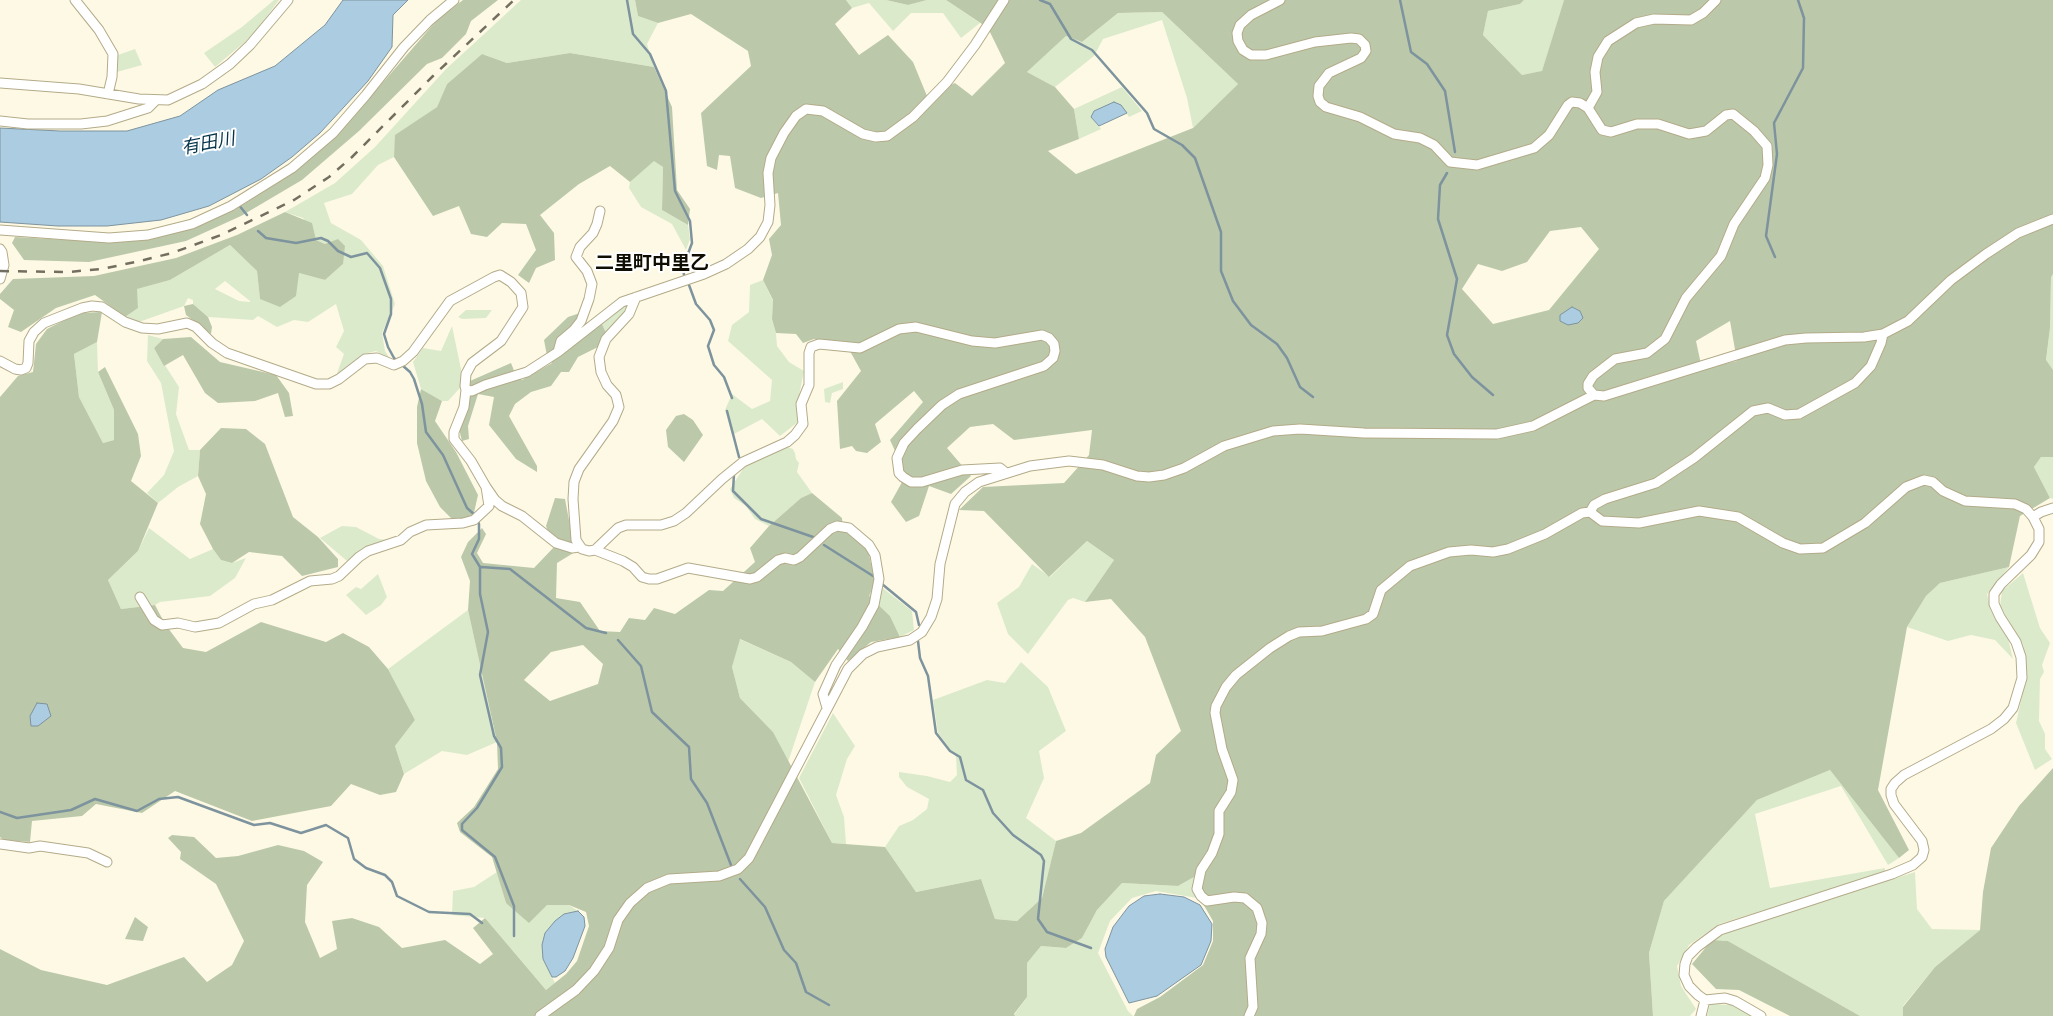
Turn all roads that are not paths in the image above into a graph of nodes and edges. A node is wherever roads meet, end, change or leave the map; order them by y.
1 (75, 0) edge
2 (288, 0) edge
3 (454, 0) edge
4 (1004, 0) edge
5 (1280, 0) edge
6 (1716, 0) edge
7 (0, 83) edge
8 (108, 94) junction
9 (156, 100) junction
10 (1588, 108) junction
11 (0, 122) edge
12 (600, 211) dead end
13 (2053, 218) edge
14 (0, 230) edge
15 (0, 249) edge
16 (0, 279) edge
17 (636, 297) junction
18 (1882, 334) junction
19 (558, 352) junction
20 (0, 361) edge
21 (466, 390) junction
22 (1594, 395) junction
23 (1005, 472) junction
24 (486, 487) junction
25 (2053, 508) edge
26 (1590, 512) junction
27 (2033, 517) junction
28 (579, 547) junction
29 (595, 550) junction
30 (140, 598) dead end
31 (827, 708) junction
32 (0, 844) edge
33 (107, 862) dead end
34 (1706, 1000) junction
35 (540, 1016) edge
36 (1249, 1016) edge
37 (1701, 1016) edge
38 (1760, 1016) edge

1 - 8 street
2 - 9 street
3 - 14 street
4 - 17 street
5 - 10 street
6 - 10 street
7 - 8 street
8 - 9 street
9 - 11 street
10 - 22 street
12 - 19 street
13 - 18 street
15 - 16 street
17 - 19 street
17 - 28 street
18 - 22 street
18 - 26 street
19 - 21 street
20 - 21 street
21 - 24 street
22 - 23 street
23 - 29 street
23 - 31 street
24 - 28 street
24 - 30 street
25 - 27 street
26 - 27 street
26 - 36 street
27 - 34 street
28 - 29 street
29 - 31 street
31 - 35 street
32 - 33 street
34 - 37 street
34 - 38 street

